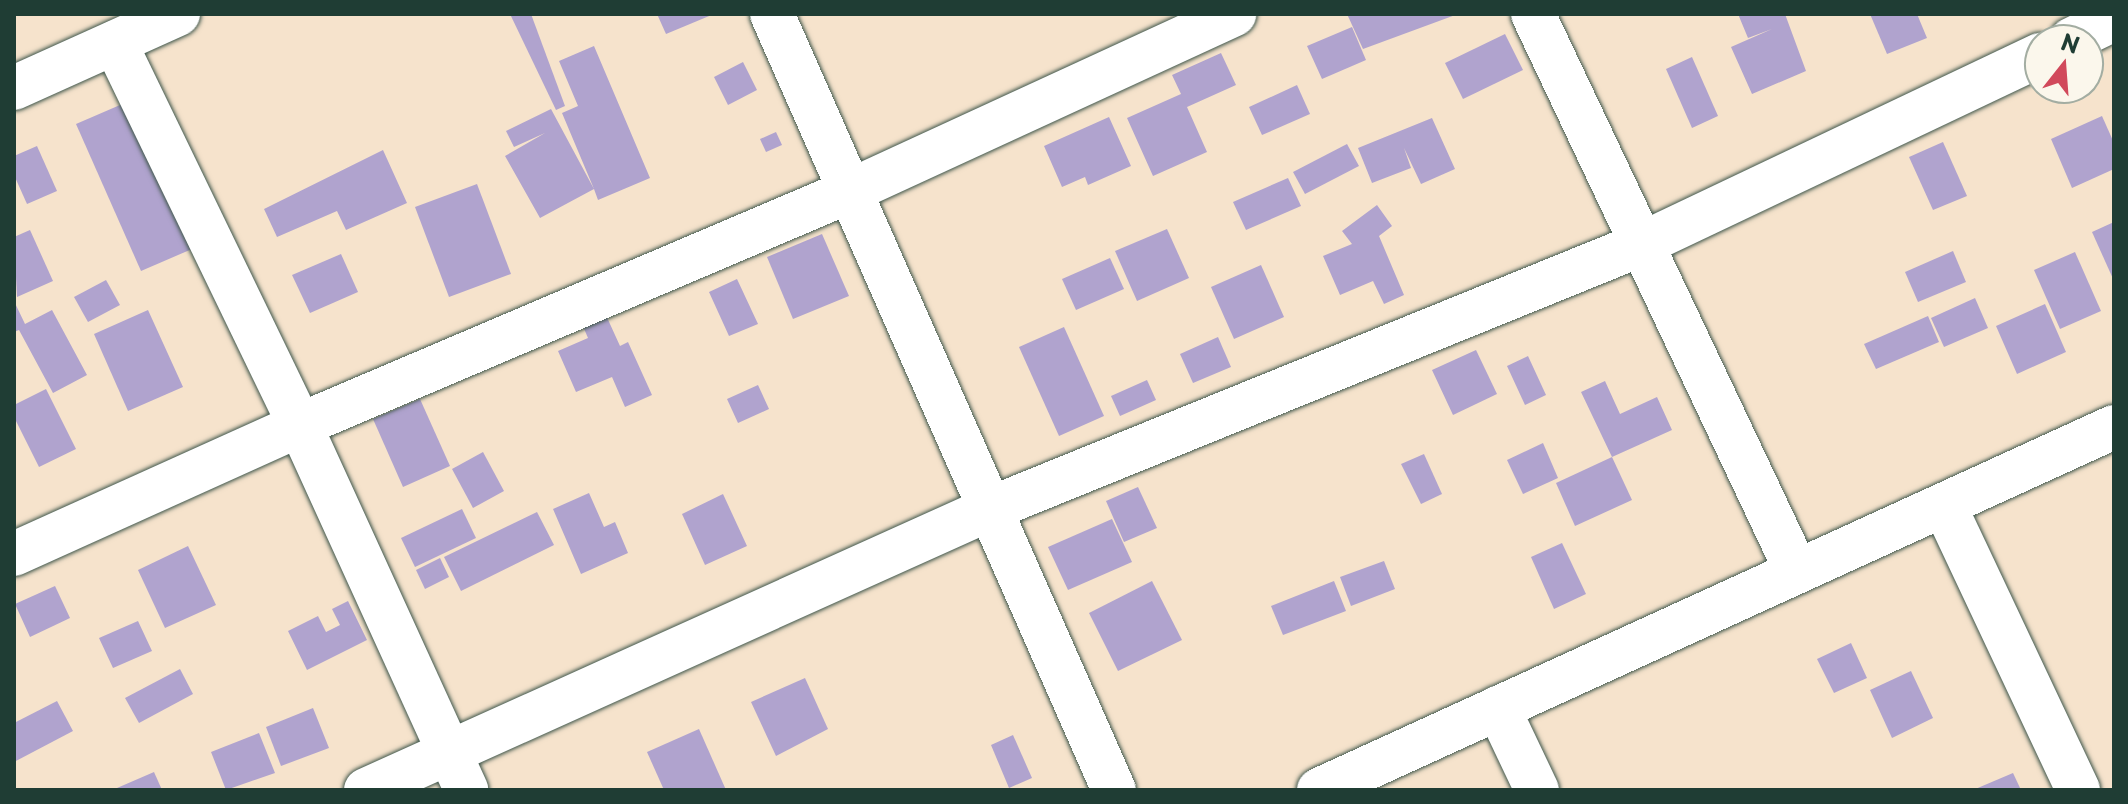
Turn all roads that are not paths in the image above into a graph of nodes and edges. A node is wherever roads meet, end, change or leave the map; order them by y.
1 (178, 14) edge
2 (772, 14) edge
3 (1234, 14) edge
4 (1533, 14) edge
5 (115, 43) junction
6 (2024, 63) edge
7 (14, 88) edge
8 (850, 191) junction
9 (1642, 244) junction
10 (300, 425) junction
11 (2114, 427) edge
12 (1944, 505) junction
13 (987, 510) junction
14 (14, 554) edge
15 (1797, 572) junction
16 (1498, 708) junction
17 (446, 751) junction
18 (366, 790) edge
19 (466, 790) edge
20 (1114, 790) edge
21 (1319, 790) edge
22 (1537, 790) edge
23 (2078, 790) edge

1 - 5 street
2 - 8 street
3 - 8 street
4 - 9 street
5 - 7 street
5 - 10 street
6 - 9 street
8 - 10 street
8 - 13 street
9 - 13 street
9 - 15 street
10 - 14 street
10 - 17 street
11 - 12 street
12 - 15 street
12 - 23 street
13 - 17 street
13 - 20 street
15 - 16 street
16 - 21 street
16 - 22 street
17 - 18 street
17 - 19 street

